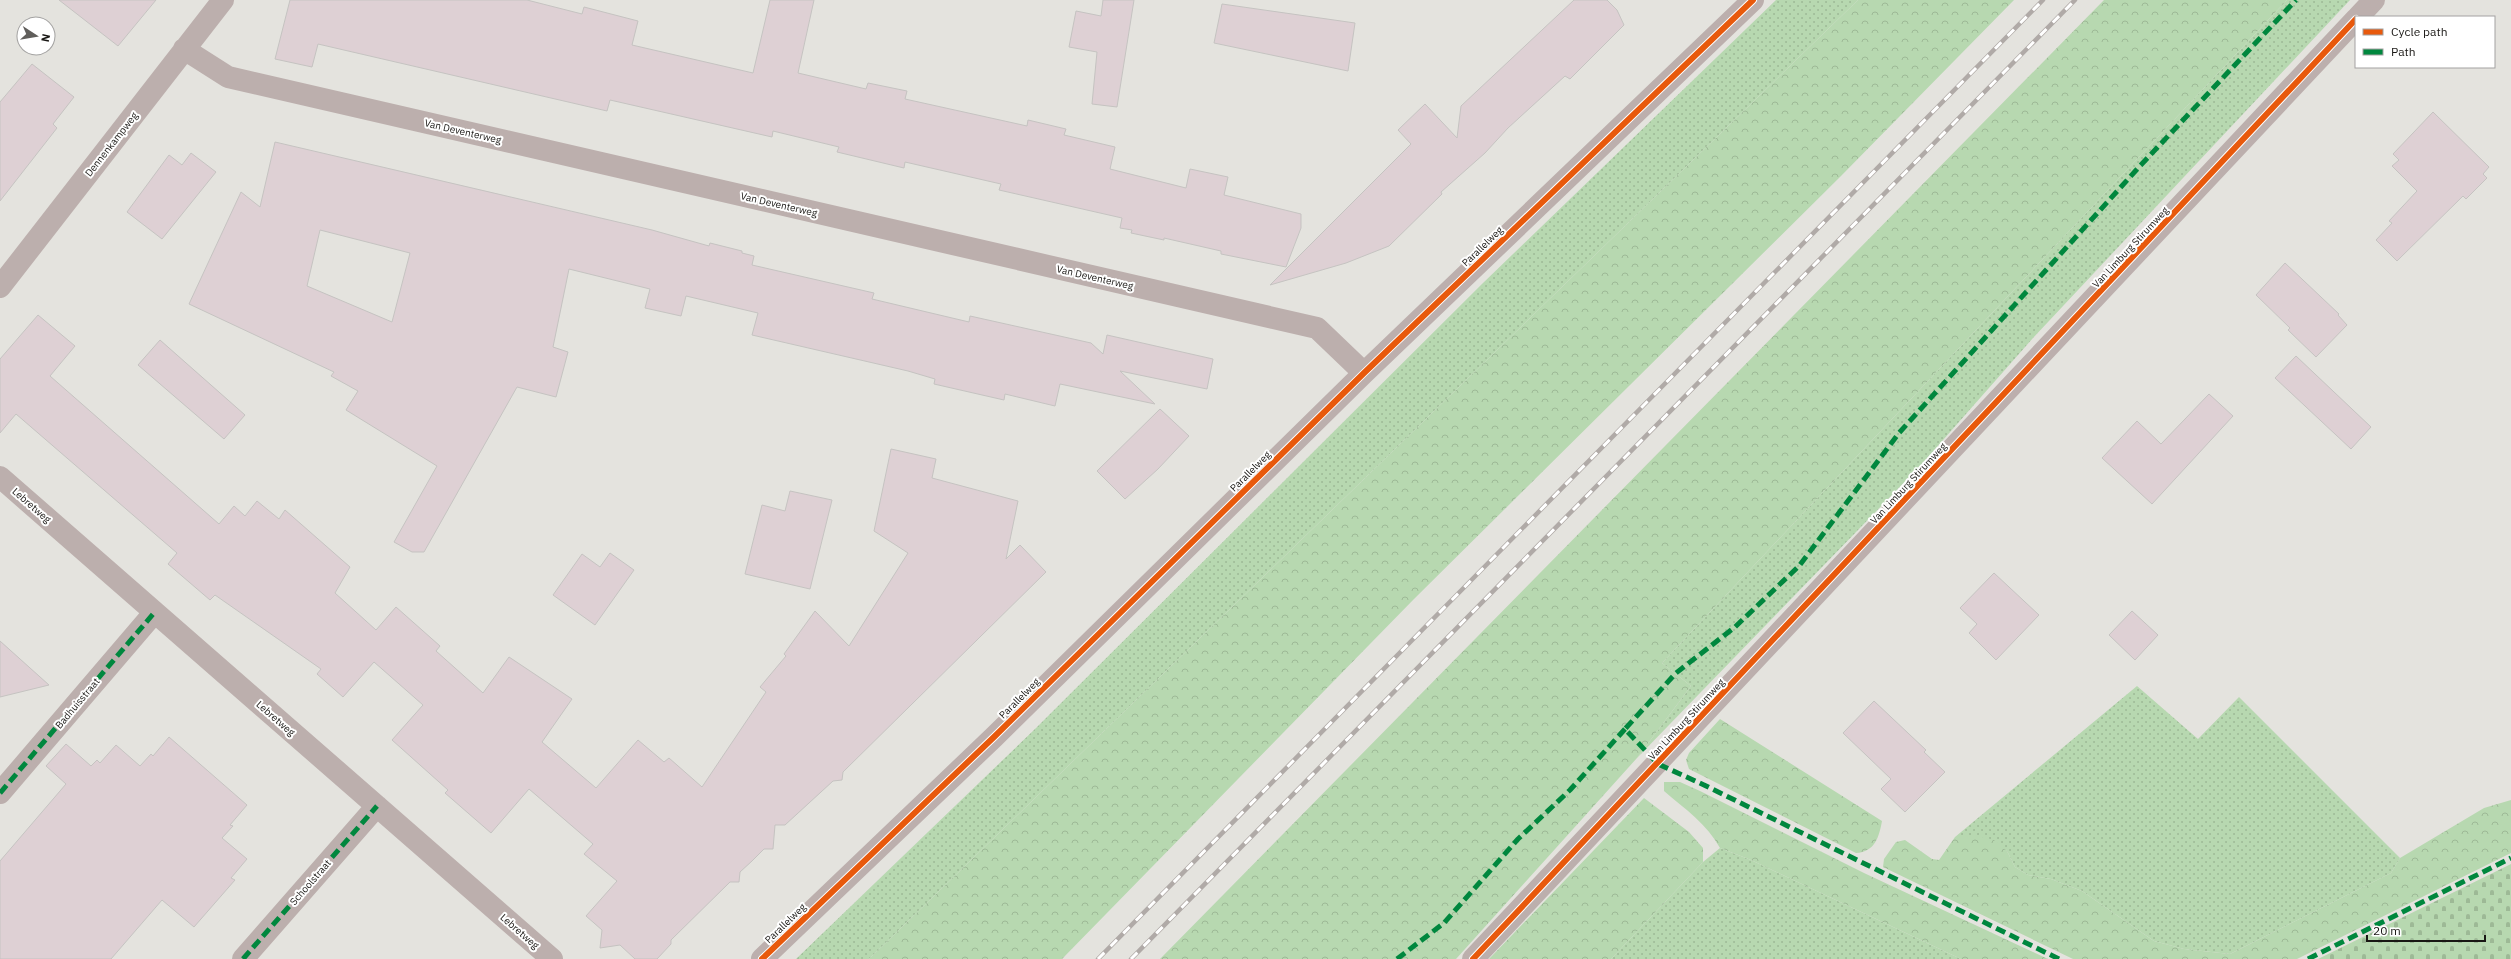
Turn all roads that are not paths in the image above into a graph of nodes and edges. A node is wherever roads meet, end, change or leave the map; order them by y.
1 (222, 0) edge
2 (1753, 0) edge
3 (2374, 0) edge
4 (2359, 16) edge
5 (2355, 20) edge
6 (184, 49) junction
7 (0, 287) edge
8 (1364, 373) junction
9 (0, 477) edge
10 (154, 613) junction
11 (0, 794) edge
12 (377, 806) junction
13 (243, 959) edge
14 (552, 959) edge
15 (762, 959) edge
16 (1473, 959) edge

1 - 6 street, Dennenkampweg
2 - 8 street, Parallelweg
3 - 4 street
5 - 16 street, Van Limburg Stirumweg
6 - 7 street, Dennenkampweg
6 - 8 street, Van Deventerweg
8 - 15 street, Parallelweg
9 - 10 street, Lebretweg
10 - 11 street, Badhuisstraat
10 - 12 street, Lebretweg
12 - 13 street, Schoolstraat
12 - 14 street, Lebretweg

